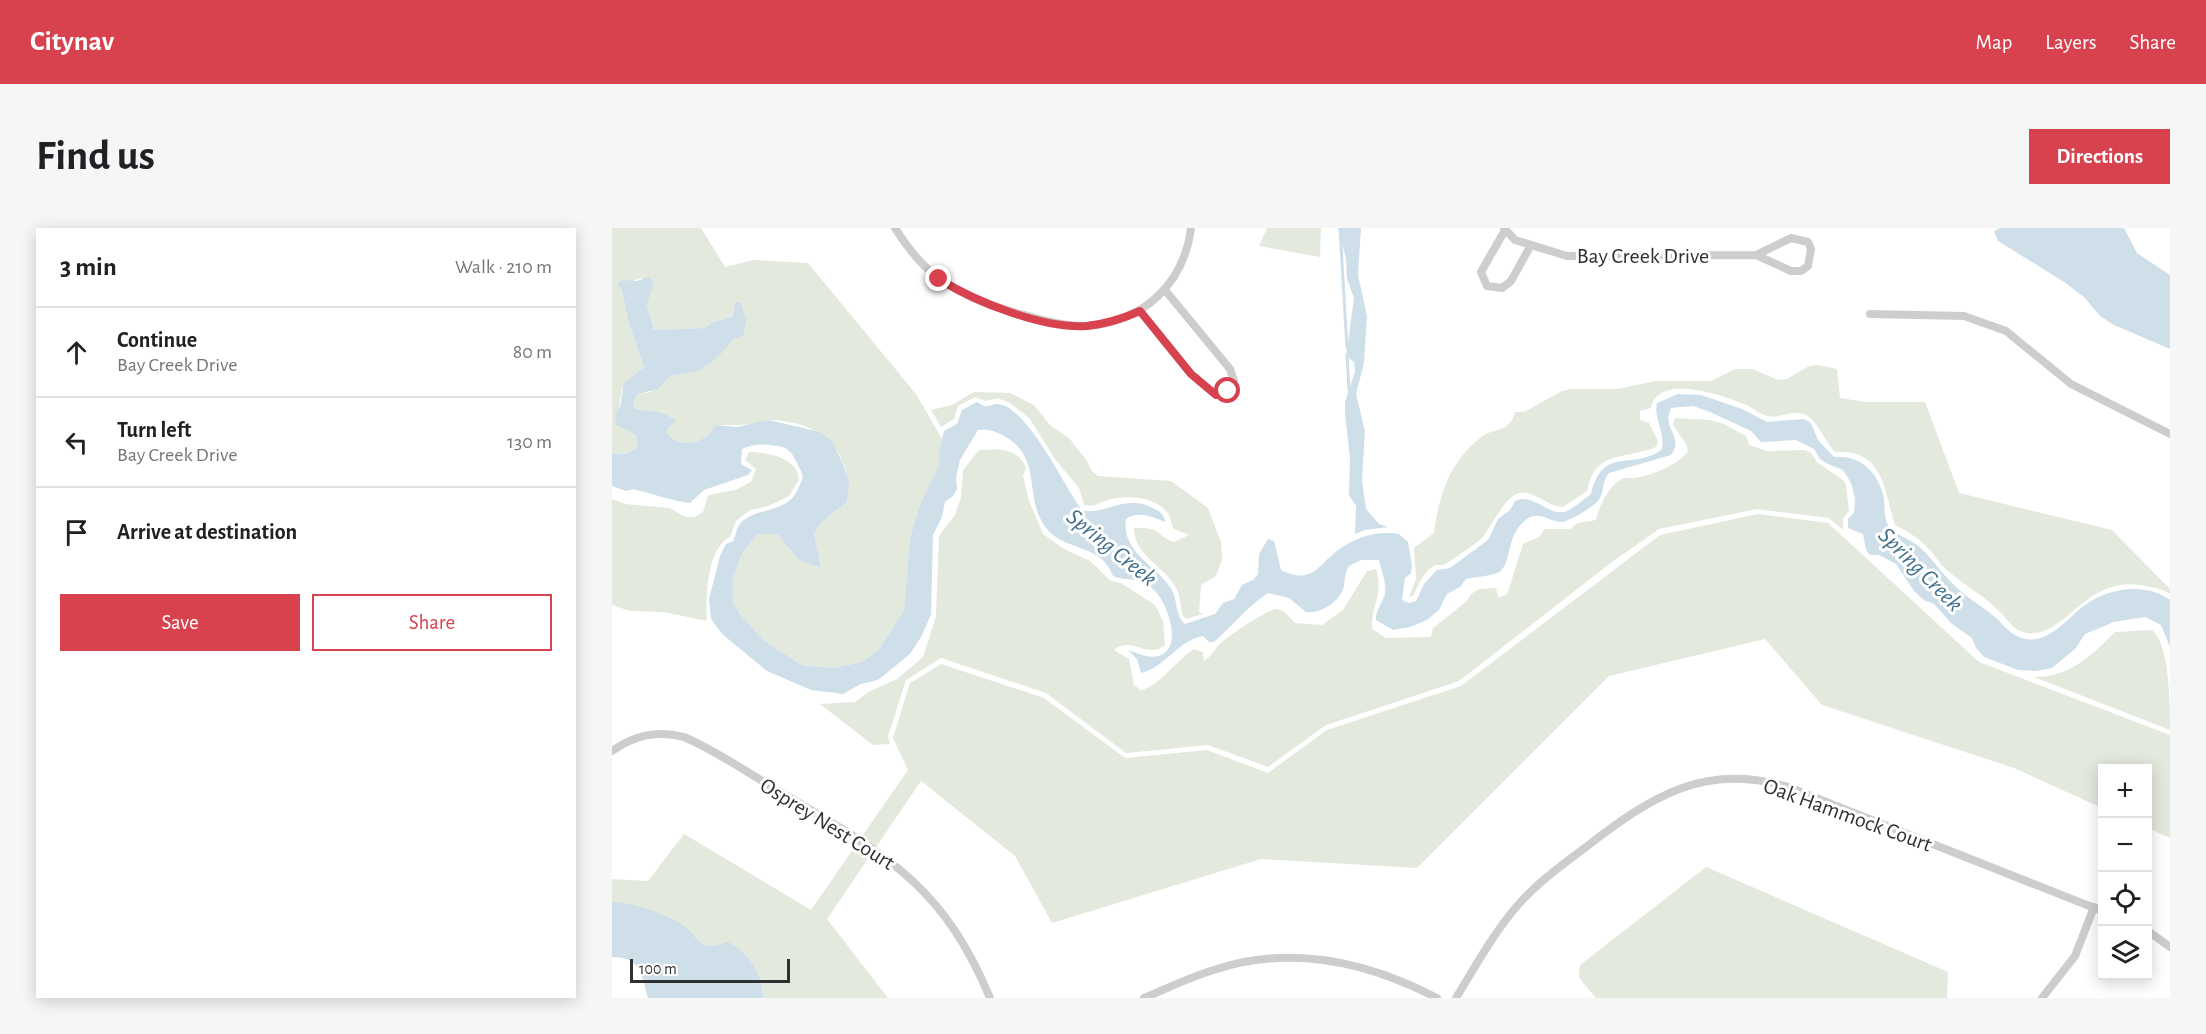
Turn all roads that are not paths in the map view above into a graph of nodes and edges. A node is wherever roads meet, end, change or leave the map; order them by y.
1 (895, 228) edge
2 (1191, 228) edge
3 (1504, 229) edge
4 (1531, 245) junction
5 (1756, 255) junction
6 (1165, 290) junction
7 (1140, 311) junction
8 (1870, 314) dead end
9 (2170, 434) edge
10 (612, 751) edge
11 (2098, 909) edge
12 (2152, 934) edge
13 (2170, 947) edge
14 (990, 998) edge
15 (1144, 998) edge
16 (1437, 998) edge
17 (1456, 998) edge
18 (2042, 998) edge

1 - 7 street
2 - 6 street
3 - 4 street, Bay Creek Drive
3 - 4 street, Bay Creek Drive
4 - 5 street, Bay Creek Drive
5 - 5 street, Bay Creek Drive
6 - 7 street
6 - 7 street
8 - 9 street
10 - 14 street, Osprey Nest Court
11 - 17 street, Oak Hammock Court
11 - 18 street
12 - 13 street
15 - 16 street

